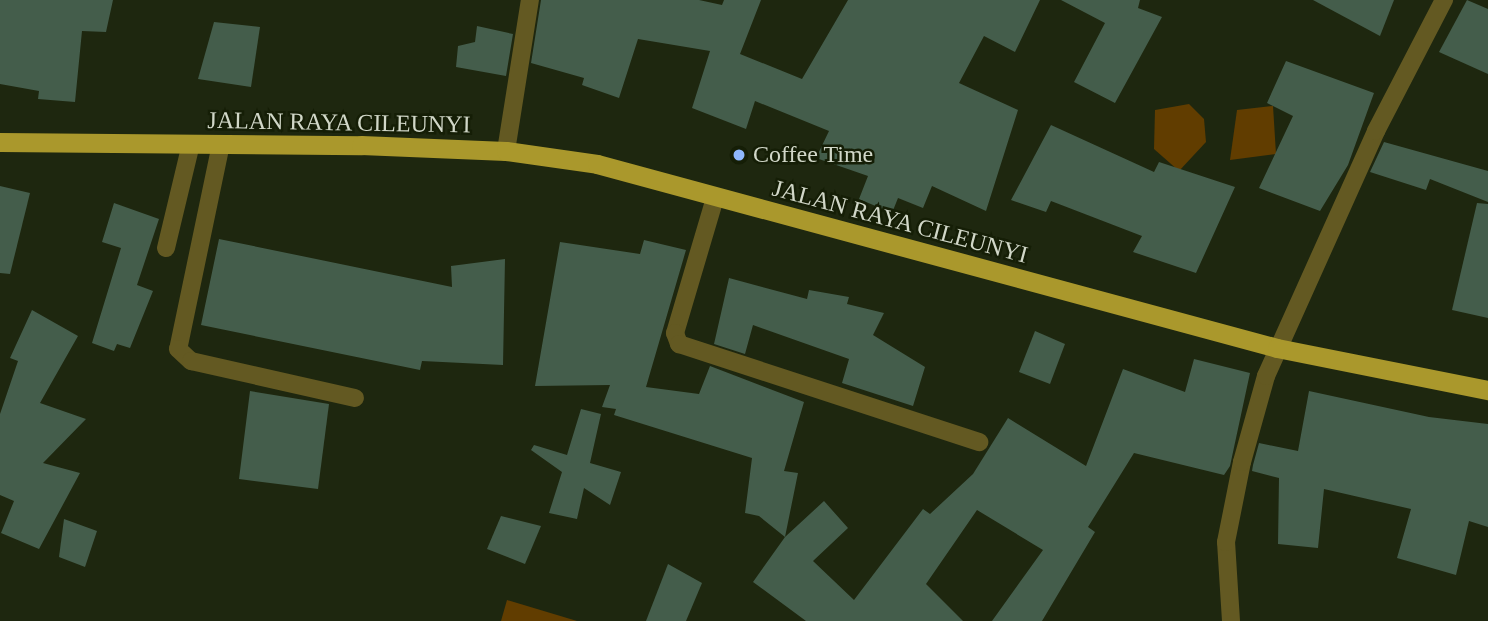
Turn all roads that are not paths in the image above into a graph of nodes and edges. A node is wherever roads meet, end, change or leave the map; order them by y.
1 (530, 0) edge
2 (1444, 0) edge
3 (0, 142) edge
4 (191, 144) junction
5 (221, 144) junction
6 (506, 151) junction
7 (715, 198) junction
8 (166, 248) dead end
9 (1277, 348) junction
10 (1488, 390) edge
11 (355, 398) dead end
12 (979, 442) dead end
13 (1231, 621) edge

1 - 6 street
2 - 9 street
3 - 4 highway, JALAN RAYA CILEUNYI
4 - 5 highway, JALAN RAYA CILEUNYI
4 - 8 street
5 - 6 highway, JALAN RAYA CILEUNYI
5 - 11 street
6 - 7 highway, JALAN RAYA CILEUNYI
7 - 9 highway, JALAN RAYA CILEUNYI
7 - 12 street
9 - 10 highway, JALAN RAYA CILEUNYI
9 - 13 street

